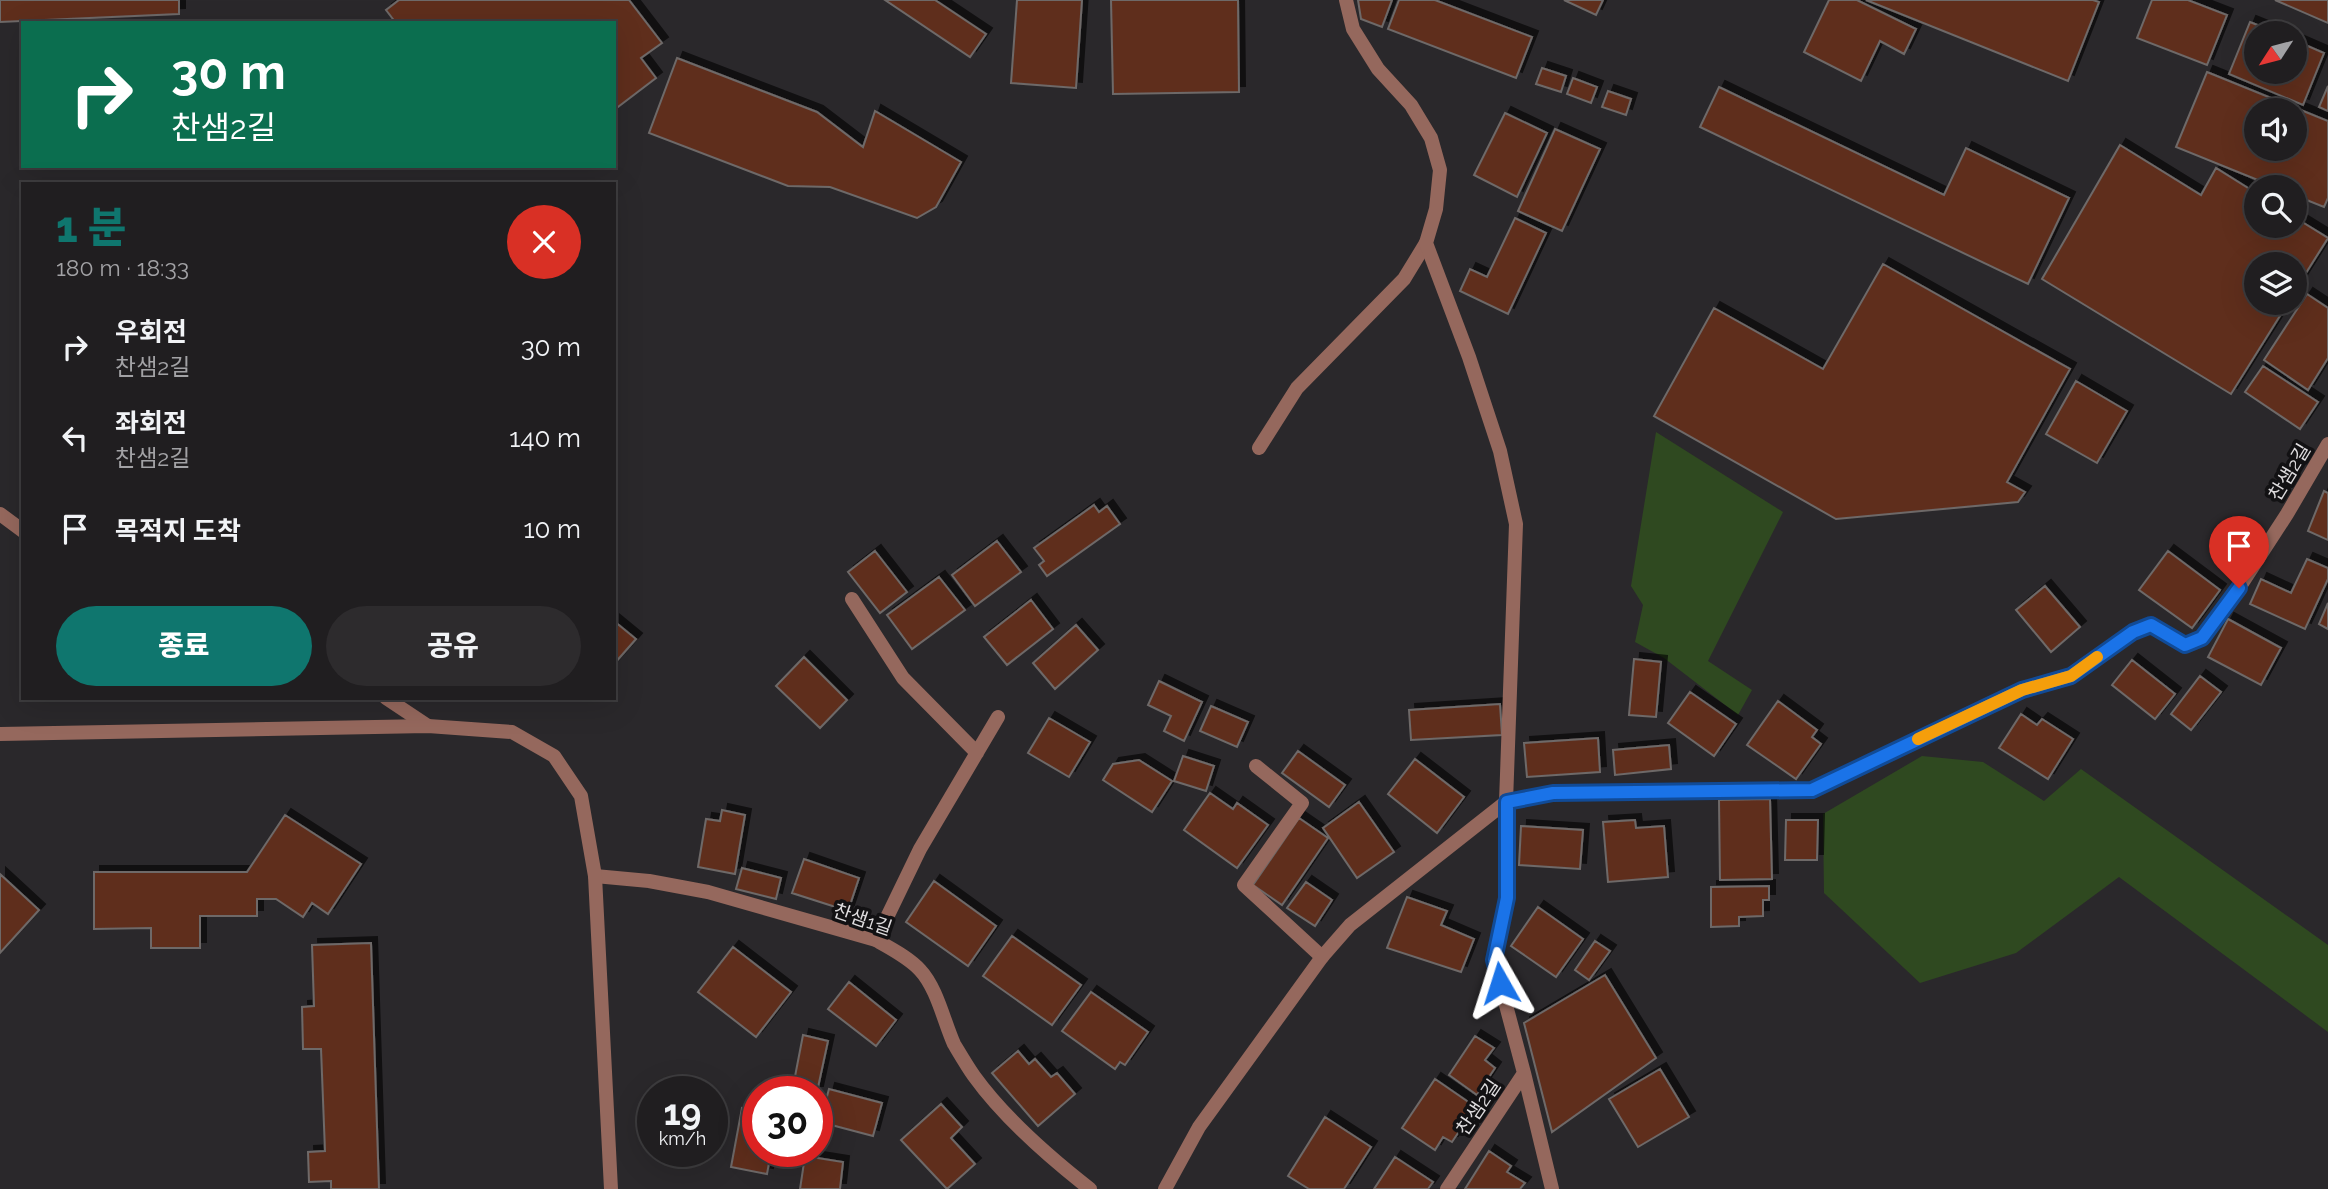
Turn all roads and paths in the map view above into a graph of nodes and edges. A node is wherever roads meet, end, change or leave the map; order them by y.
1 (1346, 0) edge
2 (1426, 243) junction
3 (2328, 444) edge
4 (1259, 448) dead end
5 (0, 514) edge
6 (21, 530) edge
7 (852, 600) dead end
8 (389, 700) edge
9 (998, 717) dead end
10 (428, 726) junction
11 (0, 734) edge
12 (977, 753) junction
13 (1256, 766) dead end
14 (1507, 802) junction
15 (595, 876) junction
16 (876, 940) junction
17 (1322, 957) junction
18 (1524, 1073) junction
19 (611, 1189) edge
20 (1090, 1189) edge
21 (1165, 1189) edge
22 (1447, 1189) edge
23 (1552, 1189) edge

1 - 2 street
2 - 4 street
2 - 14 street
3 - 14 street, 찬샘2길
5 - 6 street
7 - 12 street
8 - 10 street
9 - 12 street
10 - 11 street
10 - 15 street
12 - 16 street
13 - 17 street
14 - 17 street
14 - 18 street, 찬샘2길
15 - 16 street, 찬샘1길
15 - 19 street
16 - 20 street, 찬샘1길
17 - 21 street
18 - 22 street, 찬샘2길
18 - 23 street

